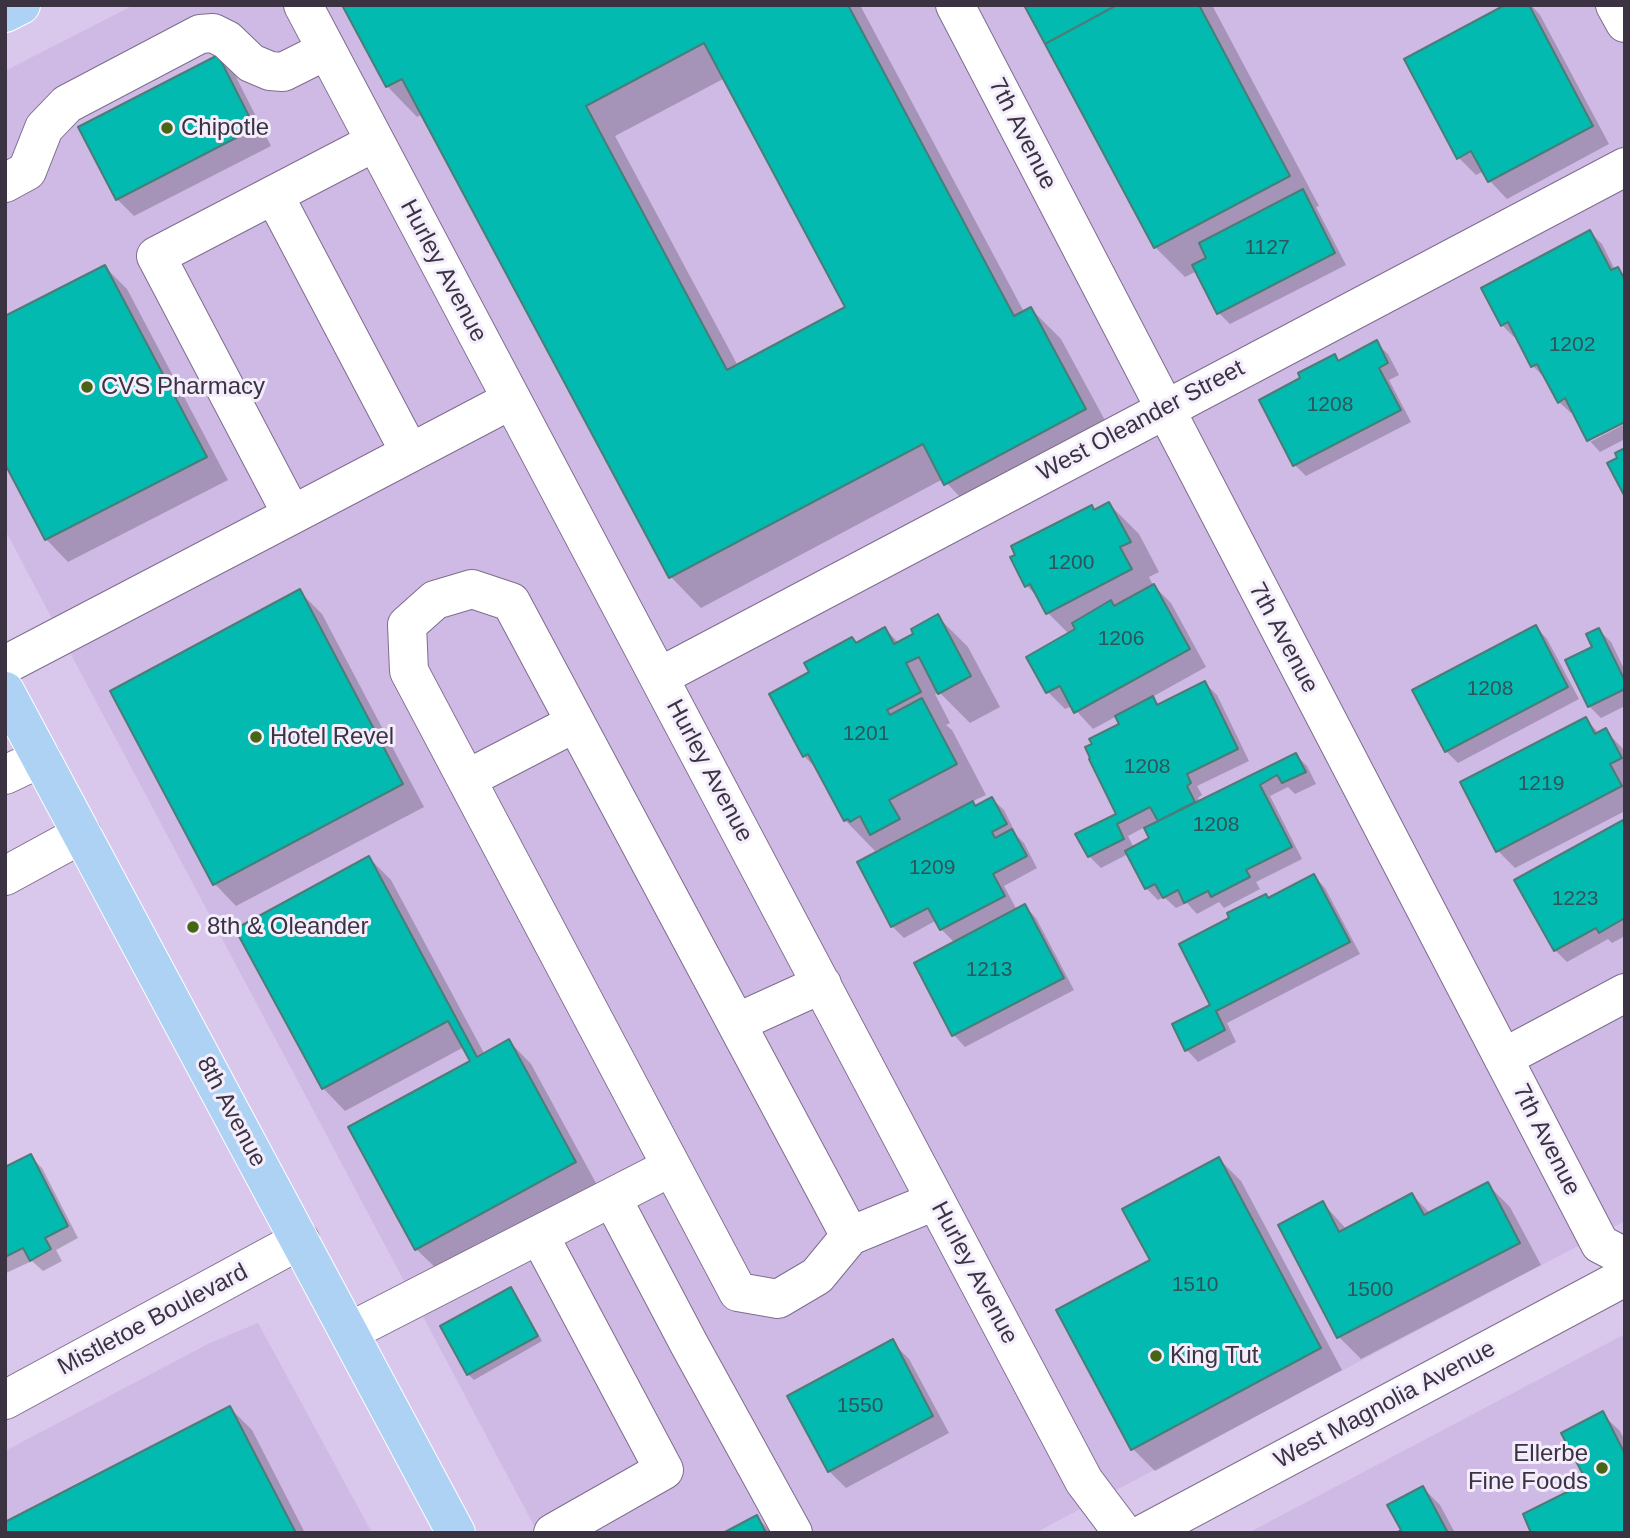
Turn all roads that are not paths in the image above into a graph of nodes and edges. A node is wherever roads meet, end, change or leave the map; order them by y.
1 (21, 5) edge
2 (303, 5) edge
3 (955, 5) edge
4 (1615, 5) edge
5 (5, 13) edge
6 (1625, 23) edge
7 (327, 50) junction
8 (375, 142) junction
9 (1625, 167) edge
10 (5, 183) edge
11 (274, 195) junction
12 (511, 400) junction
13 (1164, 409) junction
14 (410, 453) junction
15 (292, 515) junction
16 (5, 665) edge
17 (659, 677) junction
18 (5, 691) edge
19 (575, 723) junction
20 (41, 758) junction
21 (5, 775) edge
22 (467, 779) junction
23 (82, 834) junction
24 (5, 876) edge
25 (822, 984) junction
26 (1625, 993) edge
27 (736, 1023) junction
28 (1503, 1058) junction
29 (671, 1167) junction
30 (612, 1198) junction
31 (936, 1201) junction
32 (539, 1235) junction
33 (850, 1236) junction
34 (300, 1240) junction
35 (1625, 1257) edge
36 (1625, 1277) edge
37 (349, 1332) junction
38 (5, 1400) edge
39 (456, 1533) edge
40 (553, 1533) edge
41 (793, 1533) edge
42 (1123, 1533) edge
43 (1145, 1533) edge

1 - 5 main road
2 - 7 street, Hurley Avenue
3 - 13 street, 7th Avenue
4 - 6 street
7 - 8 street, Hurley Avenue
7 - 10 street
8 - 11 street
8 - 12 street, Hurley Avenue
9 - 13 street, West Oleander Street
11 - 14 street
11 - 15 street
12 - 14 street
12 - 17 street, Hurley Avenue
13 - 17 street, West Oleander Street
13 - 28 street, 7th Avenue
14 - 15 street
15 - 16 street
17 - 25 street, Hurley Avenue
18 - 20 main road, 8th Avenue
19 - 22 street
19 - 22 street
19 - 27 street
20 - 21 street
20 - 23 main road, 8th Avenue
22 - 29 street
23 - 24 street
23 - 34 main road, 8th Avenue
25 - 27 street
25 - 31 street, Hurley Avenue
26 - 28 street
27 - 33 street
28 - 35 street, 7th Avenue
29 - 30 street
29 - 33 street
30 - 32 street
30 - 41 street
31 - 33 street
31 - 42 street, Hurley Avenue
32 - 37 street
32 - 40 street
34 - 37 main road, 8th Avenue
34 - 38 street, Mistletoe Boulevard
36 - 43 street, West Magnolia Avenue
37 - 39 main road, 8th Avenue

